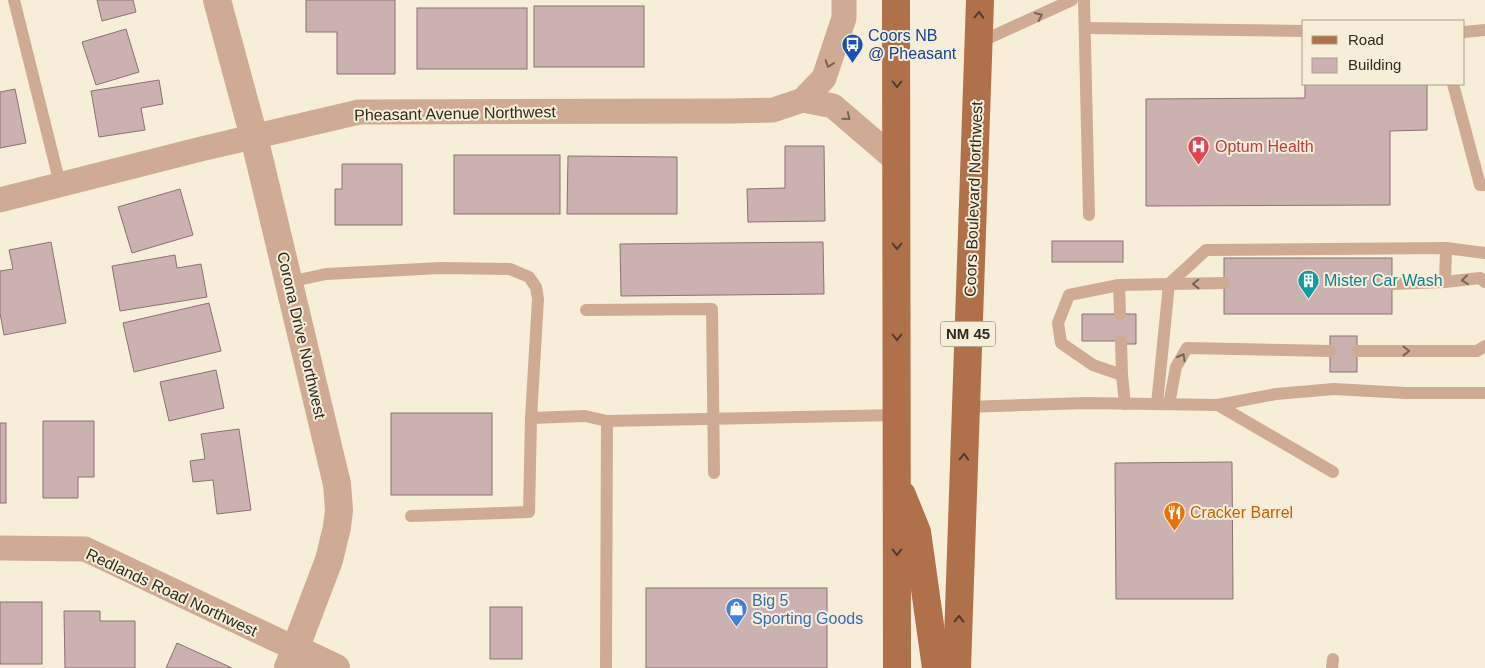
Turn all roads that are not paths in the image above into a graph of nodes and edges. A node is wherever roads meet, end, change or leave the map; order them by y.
1 (14, 0) edge
2 (217, 0) edge
3 (844, 0) edge
4 (896, 0) edge
5 (980, 0) edge
6 (1072, 0) edge
7 (1084, 0) edge
8 (1084, 28) junction
9 (1485, 30) edge
10 (1302, 31) edge
11 (1465, 32) edge
12 (978, 43) junction
13 (1453, 85) edge
14 (803, 100) junction
15 (254, 137) junction
16 (897, 161) junction
17 (60, 184) junction
18 (1485, 185) edge
19 (0, 200) edge
20 (1089, 215) dead end
21 (1446, 248) junction
22 (1485, 254) edge
23 (289, 282) junction
24 (1445, 282) junction
25 (1485, 282) edge
26 (1224, 283) dead end
27 (1119, 284) junction
28 (1169, 284) junction
29 (1392, 284) dead end
30 (586, 310) dead end
31 (1120, 314) dead end
32 (1121, 340) dead end
33 (1485, 346) edge
34 (1330, 352) dead end
35 (1357, 352) dead end
36 (1122, 375) junction
37 (1485, 393) edge
38 (1125, 404) junction
39 (1163, 404) junction
40 (1218, 404) junction
41 (966, 407) junction
42 (897, 415) junction
43 (531, 418) junction
44 (713, 418) junction
45 (606, 420) junction
46 (1333, 472) dead end
47 (714, 473) dead end
48 (897, 482) junction
49 (411, 516) dead end
50 (0, 548) edge
51 (292, 658) edge
52 (336, 668) edge
53 (606, 668) edge
54 (897, 668) edge
55 (936, 668) edge
56 (957, 668) edge

1 - 17 lane
2 - 15 street, Corona Drive Northwest
3 -> 14 street
4 -> 16 main road
12 -> 5 main road, Coors Boulevard Northwest / NM 45
12 -> 6 lane
7 - 8 lane
8 - 10 lane
8 - 20 lane
9 - 11 lane
12 - 41 main road, Coors Boulevard Northwest / NM 45
13 - 18 lane
14 - 15 street, Pheasant Avenue Northwest
14 -> 16 street, Pheasant Avenue Northwest
15 - 17 street, Pheasant Avenue Northwest
15 - 23 street, Corona Drive Northwest
16 -> 42 main road
17 - 19 street, Pheasant Avenue Northwest
21 - 22 lane
21 - 24 lane
21 - 28 lane
23 - 43 lane
23 - 51 street, Corona Drive Northwest
25 -> 24 lane
24 - 29 lane
26 -> 28 lane
27 - 28 lane
27 - 31 lane
27 - 36 lane
28 - 39 lane
30 - 44 lane
32 - 36 lane
35 -> 33 lane
39 -> 34 lane
36 - 38 lane
37 - 40 lane
38 - 39 lane
38 - 41 lane
39 - 40 lane
40 - 46 lane
56 -> 41 main road, Coors Boulevard Northwest / NM 45
42 - 44 lane
42 - 48 main road
43 - 45 lane
43 - 49 lane
44 - 45 lane
44 - 47 lane
45 - 53 lane
48 -> 54 main road
48 - 55 main road
50 - 51 street, Redlands Road Northwest
51 - 52 street, Redlands Road Northwest

